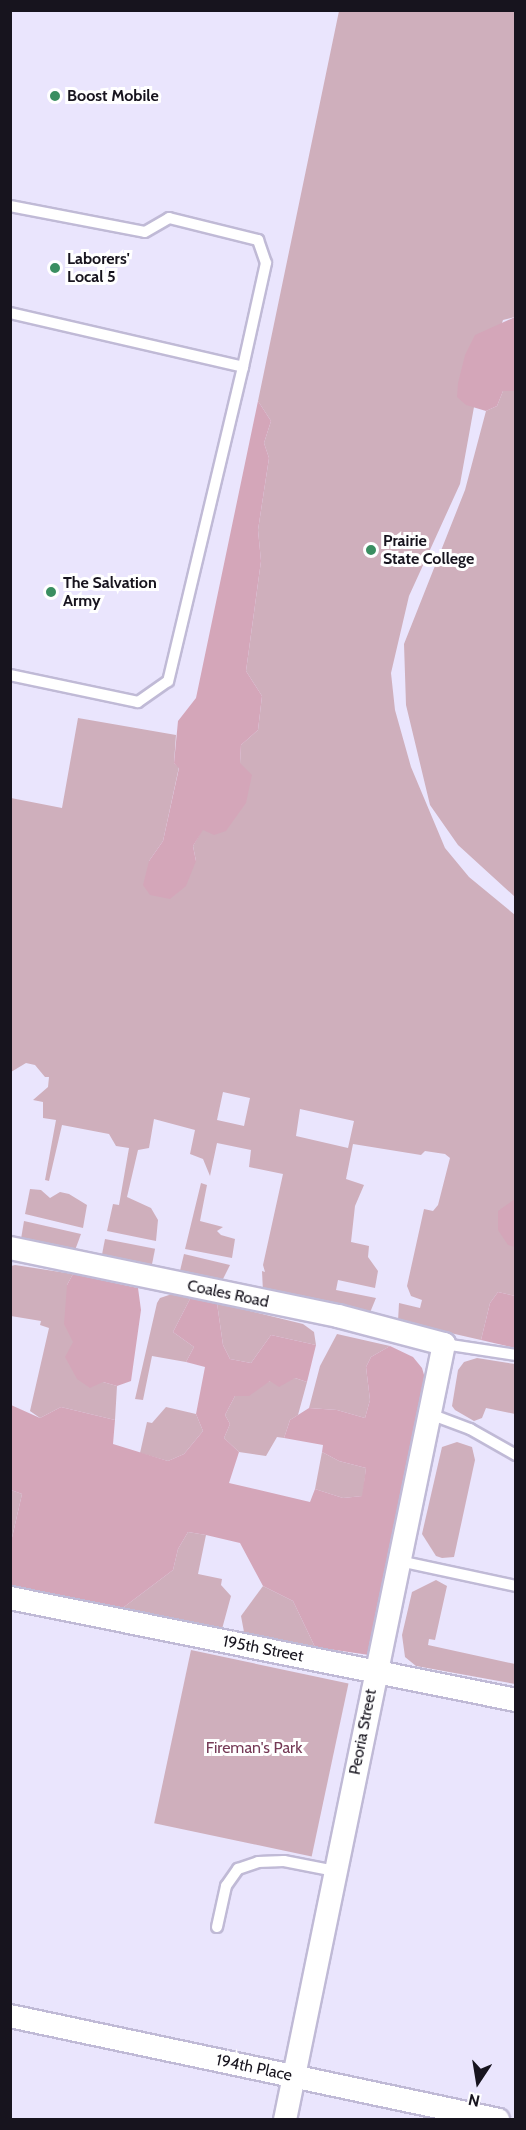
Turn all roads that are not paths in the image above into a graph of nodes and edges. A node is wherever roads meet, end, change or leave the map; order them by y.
1 (10, 206) edge
2 (10, 313) edge
3 (243, 367) junction
4 (10, 675) edge
5 (10, 1248) edge
6 (444, 1344) junction
7 (516, 1355) edge
8 (429, 1414) junction
9 (516, 1455) edge
10 (398, 1561) junction
11 (516, 1586) edge
12 (10, 1598) edge
13 (376, 1671) junction
14 (516, 1700) edge
15 (335, 1871) junction
16 (217, 1927) dead end
17 (10, 2016) edge
18 (294, 2076) junction
19 (285, 2120) edge
20 (498, 2120) edge

1 - 3 lane
2 - 3 lane
3 - 4 lane
5 - 6 street, Coales Road
6 - 7 lane
6 - 8 street, Peoria Street
8 - 9 lane
8 - 10 street, Peoria Street
10 - 11 lane
10 - 13 street, Peoria Street
12 - 13 street, 195th Street
13 - 14 street, 195th Street
13 - 15 street, Peoria Street
15 - 16 lane
15 - 18 street, Peoria Street
17 - 18 street, 194th Place
18 - 19 street, Peoria Street
18 - 20 street, 194th Place

